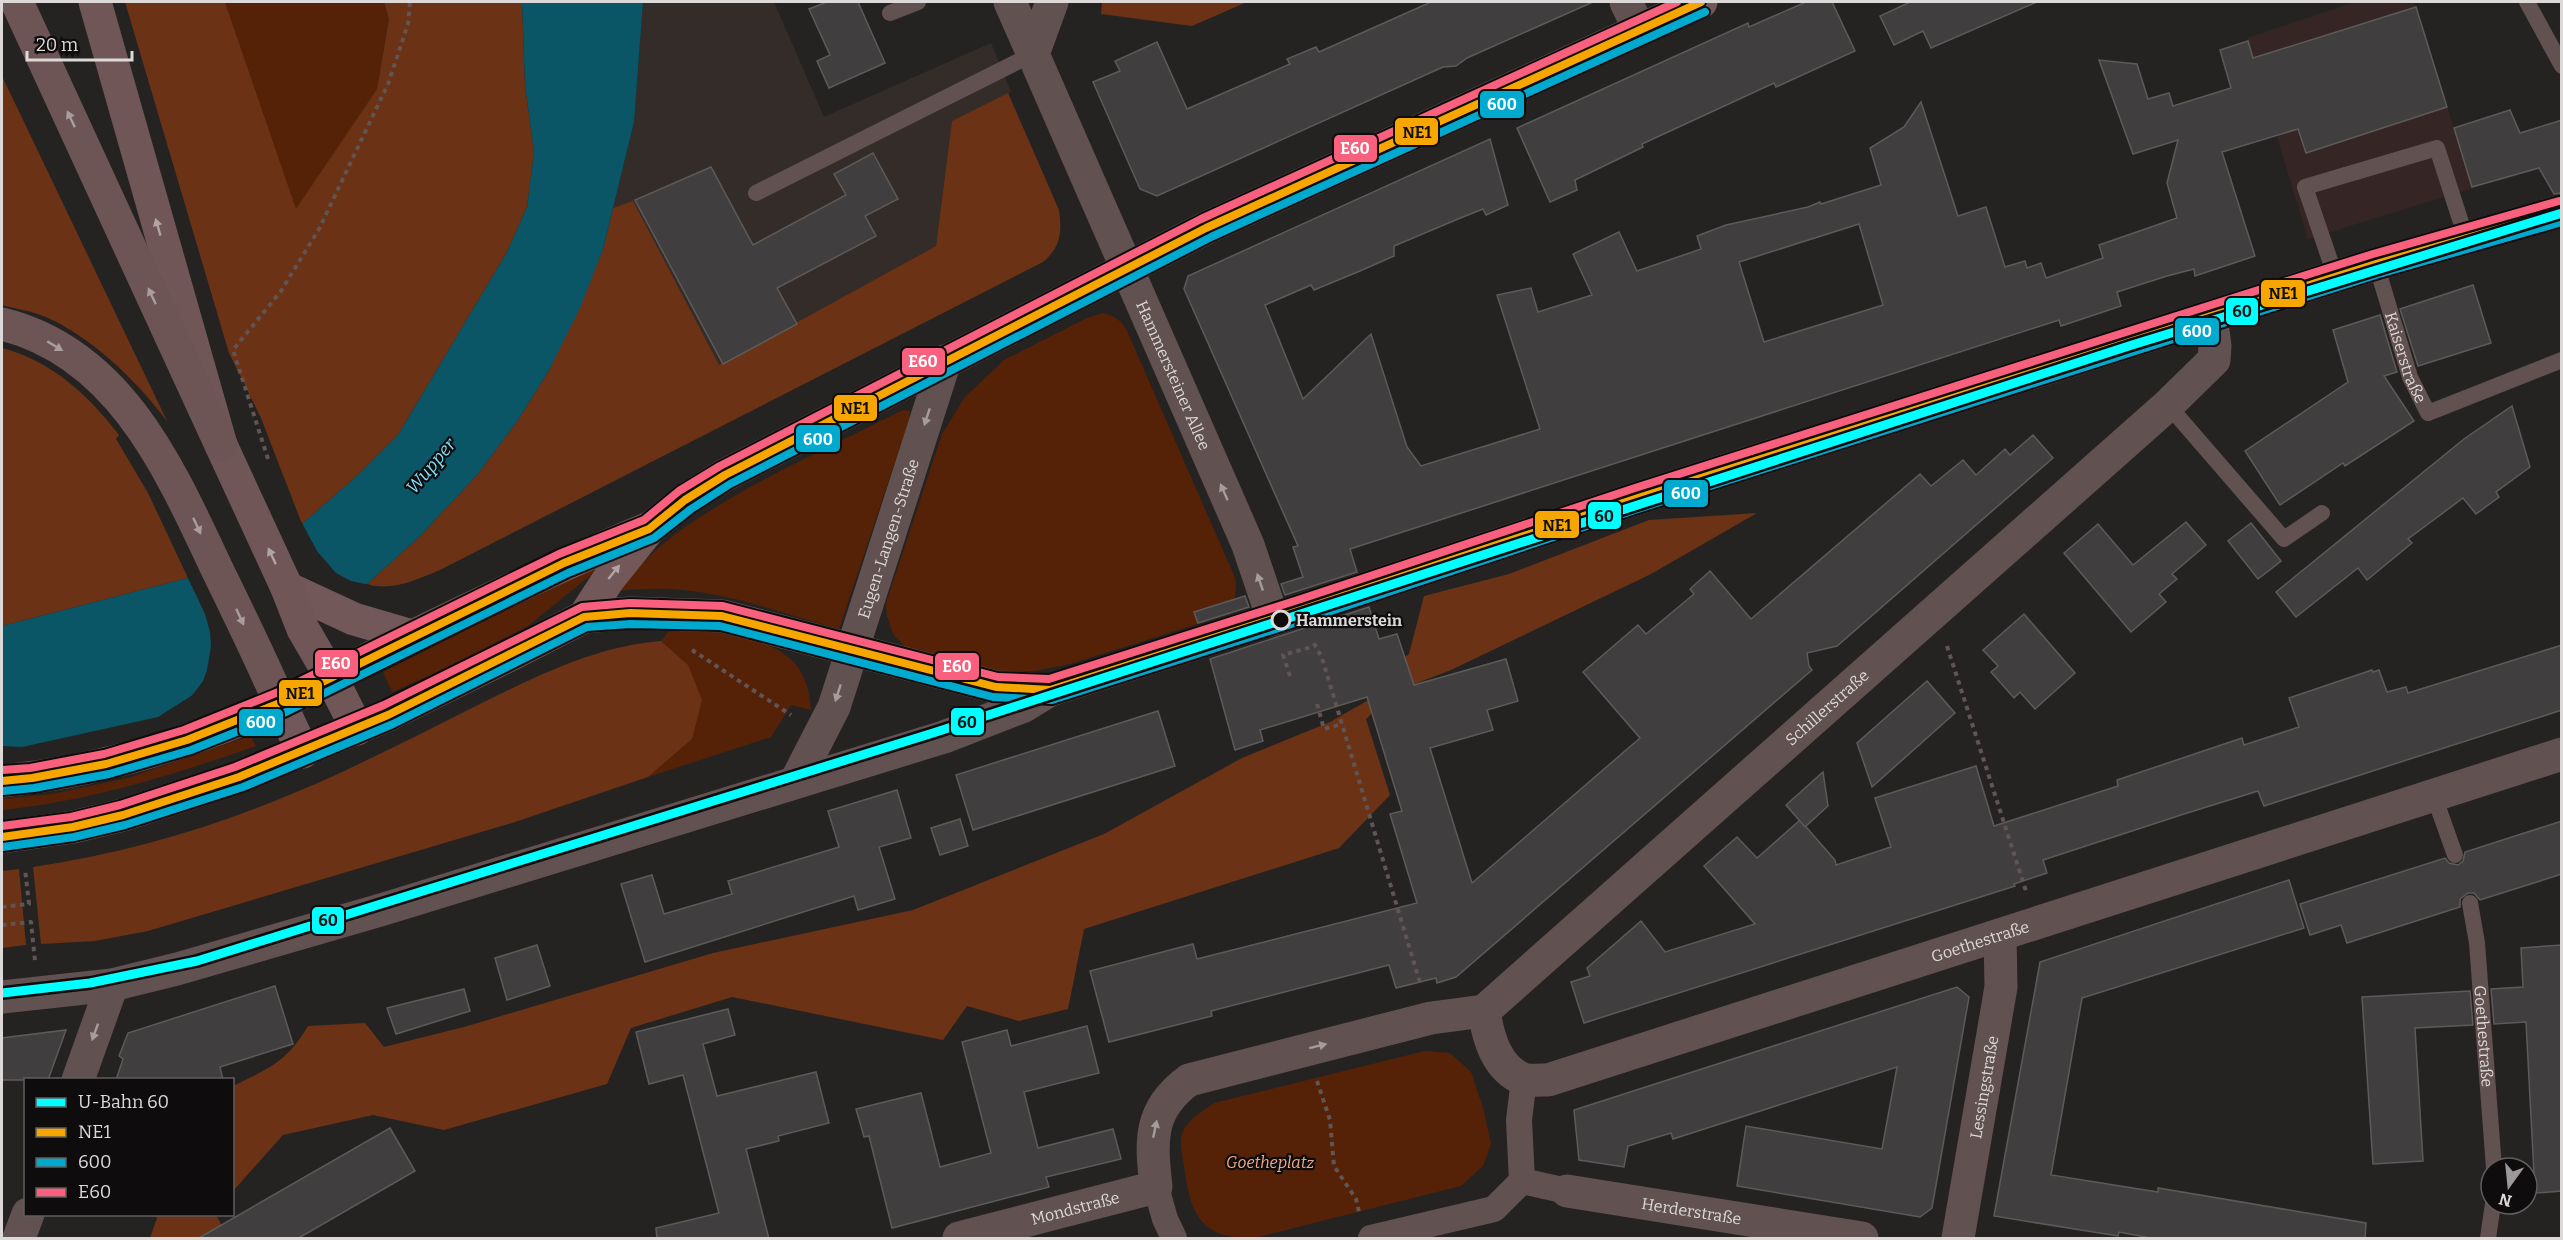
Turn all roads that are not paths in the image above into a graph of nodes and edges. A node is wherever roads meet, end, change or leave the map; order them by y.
1 (17, 2) edge
2 (95, 2) edge
3 (918, 2) edge
4 (1010, 2) edge
5 (1052, 2) edge
6 (1701, 2) edge
7 (2527, 2) edge
8 (890, 13) dead end
9 (1633, 15) edge
10 (1033, 54) junction
11 (2562, 66) edge
12 (756, 193) dead end
13 (2562, 211) edge
14 (2466, 238) junction
15 (2376, 264) junction
16 (1125, 268) junction
17 (2336, 278) junction
18 (2211, 316) junction
19 (2, 324) edge
20 (2562, 360) edge
21 (945, 361) junction
22 (2168, 405) junction
23 (221, 445) junction
24 (2322, 513) dead end
25 (648, 529) junction
26 (287, 588) junction
27 (584, 617) junction
28 (1273, 619) junction
29 (412, 636) junction
30 (852, 650) junction
31 (332, 678) junction
32 (1050, 690) junction
33 (280, 703) junction
34 (357, 729) junction
35 (303, 752) junction
36 (2562, 754) edge
37 (2, 781) edge
38 (796, 781) junction
39 (2434, 796) junction
40 (2, 837) edge
41 (2455, 855) dead end
42 (2470, 903) dead end
43 (2000, 934) junction
44 (112, 985) junction
45 (2, 997) edge
46 (1484, 1011) junction
47 (79, 1078) edge
48 (1524, 1079) junction
49 (2493, 1156) edge
50 (1522, 1181) junction
51 (1156, 1187) junction
52 (1567, 1191) joint
53 (28, 1216) edge
54 (2491, 1216) edge
55 (1365, 1229) edge
56 (19, 1239) edge
57 (958, 1239) edge
58 (1174, 1239) edge
59 (1862, 1239) edge
60 (1958, 1239) edge
61 (2488, 1239) edge

23 -> 1 highway
23 -> 2 highway
3 - 8 lane
4 - 10 street, Hammersteiner Allee
5 - 10 street
6 - 9 main road
7 - 11 lane
9 - 16 main road
10 - 12 lane
10 - 16 street, Hammersteiner Allee
13 - 14 main road
14 - 15 main road
14 - 17 lane
15 - 17 main road
15 - 20 lane, Kaiserstraße
16 - 21 main road
28 -> 16 street, Hammersteiner Allee
17 - 18 main road
18 - 22 street, Schillerstraße
18 - 28 main road
19 -> 33 highway
21 - 25 main road
21 -> 30 street, Eugen-Langen-Straße
22 - 24 lane
22 - 46 street, Schillerstraße
26 -> 23 highway
27 -> 25 main road
25 - 29 main road
26 - 29 main road
26 - 31 highway
27 - 30 main road
27 - 34 main road
28 - 32 main road
29 - 31 main road
30 - 32 main road
30 -> 38 street, Eugen-Langen-Straße
31 - 33 main road
31 - 34 highway
32 - 38 street
33 - 35 main road
33 - 37 main road
34 - 35 main road
35 - 40 main road
36 - 39 street, Goethestraße
38 - 44 street
39 - 41 lane
39 - 43 street, Goethestraße
42 - 49 lane, Goethestraße
43 - 48 street, Goethestraße
43 - 60 street, Lessingstraße
44 - 45 street
44 -> 47 street
46 - 48 street
51 -> 46 street
48 - 50 street
50 - 52 street, Herderstraße
50 - 55 street
51 - 57 street, Mondstraße
51 - 58 street
52 - 59 street, Herderstraße
53 - 56 street
54 - 61 lane

